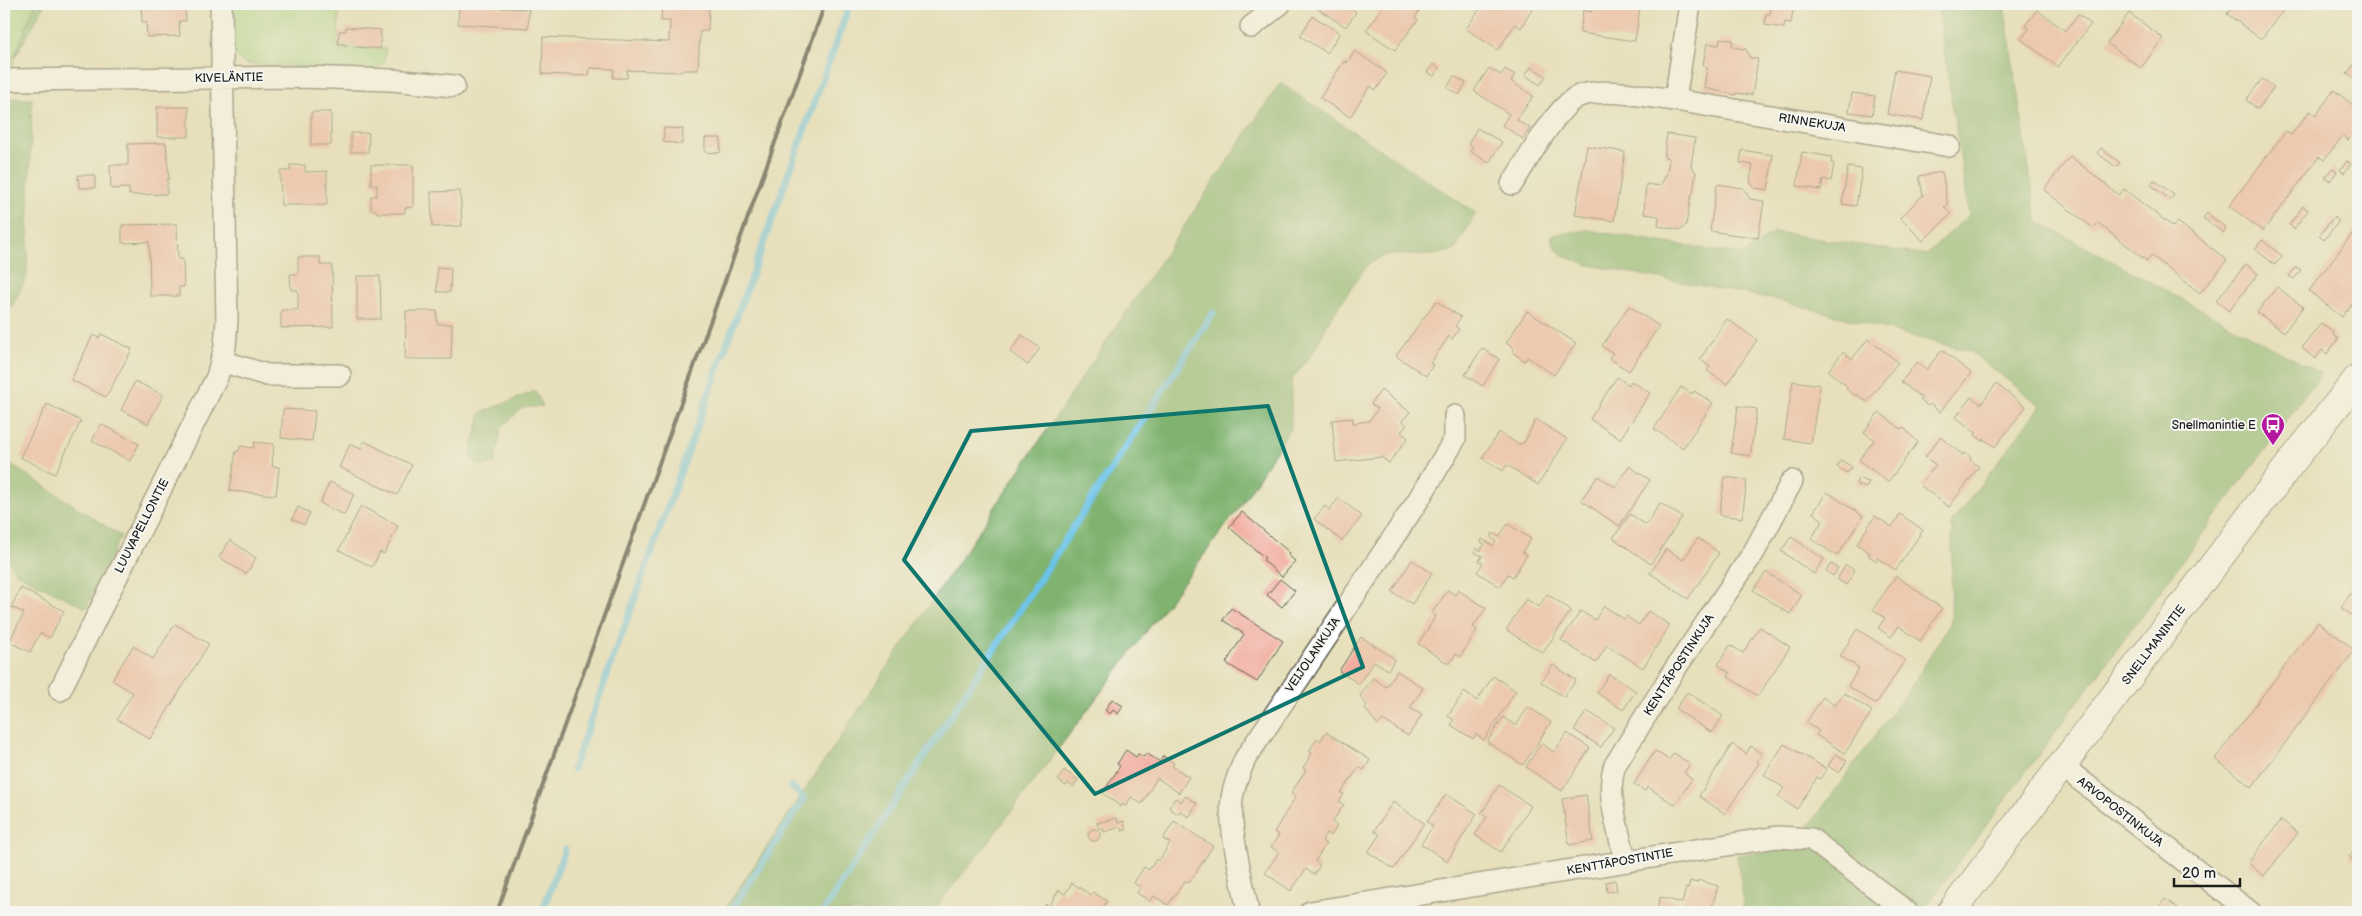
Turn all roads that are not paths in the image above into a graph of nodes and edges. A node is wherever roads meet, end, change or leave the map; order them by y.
1 (221, 4) edge
2 (1280, 4) edge
3 (1690, 4) edge
4 (1251, 26) dead end
5 (224, 78) junction
6 (4, 80) edge
7 (454, 86) dead end
8 (1675, 100) junction
9 (1949, 146) dead end
10 (1512, 184) dead end
11 (221, 361) junction
12 (340, 375) dead end
13 (2358, 378) edge
14 (1455, 416) dead end
15 (1792, 481) dead end
16 (60, 690) dead end
17 (2062, 766) junction
18 (1625, 860) junction
19 (1248, 912) edge
20 (1310, 912) edge
21 (1907, 912) edge
22 (1951, 912) edge
23 (2250, 912) edge

1 - 5 street, LUUVAPELLONTIE
2 - 4 street
3 - 8 street
5 - 6 street, KIVELÄNTIE
5 - 7 street, KIVELÄNTIE
5 - 11 street, LUUVAPELLONTIE
8 - 9 street, RINNEKUJA
8 - 10 street, RINNEKUJA
11 - 12 street
11 - 16 street, LUUVAPELLONTIE
13 - 17 street, SNELLMANINTIE
14 - 19 street, VEIJOLANKUJA
15 - 18 street, KENTTÄPOSTINKUJA
17 - 22 street, SNELLMANINTIE
17 - 23 street, ARVOPOSTINKUJA
18 - 20 street, KENTTÄPOSTINTIE
18 - 21 street, KENTTÄPOSTINTIE

